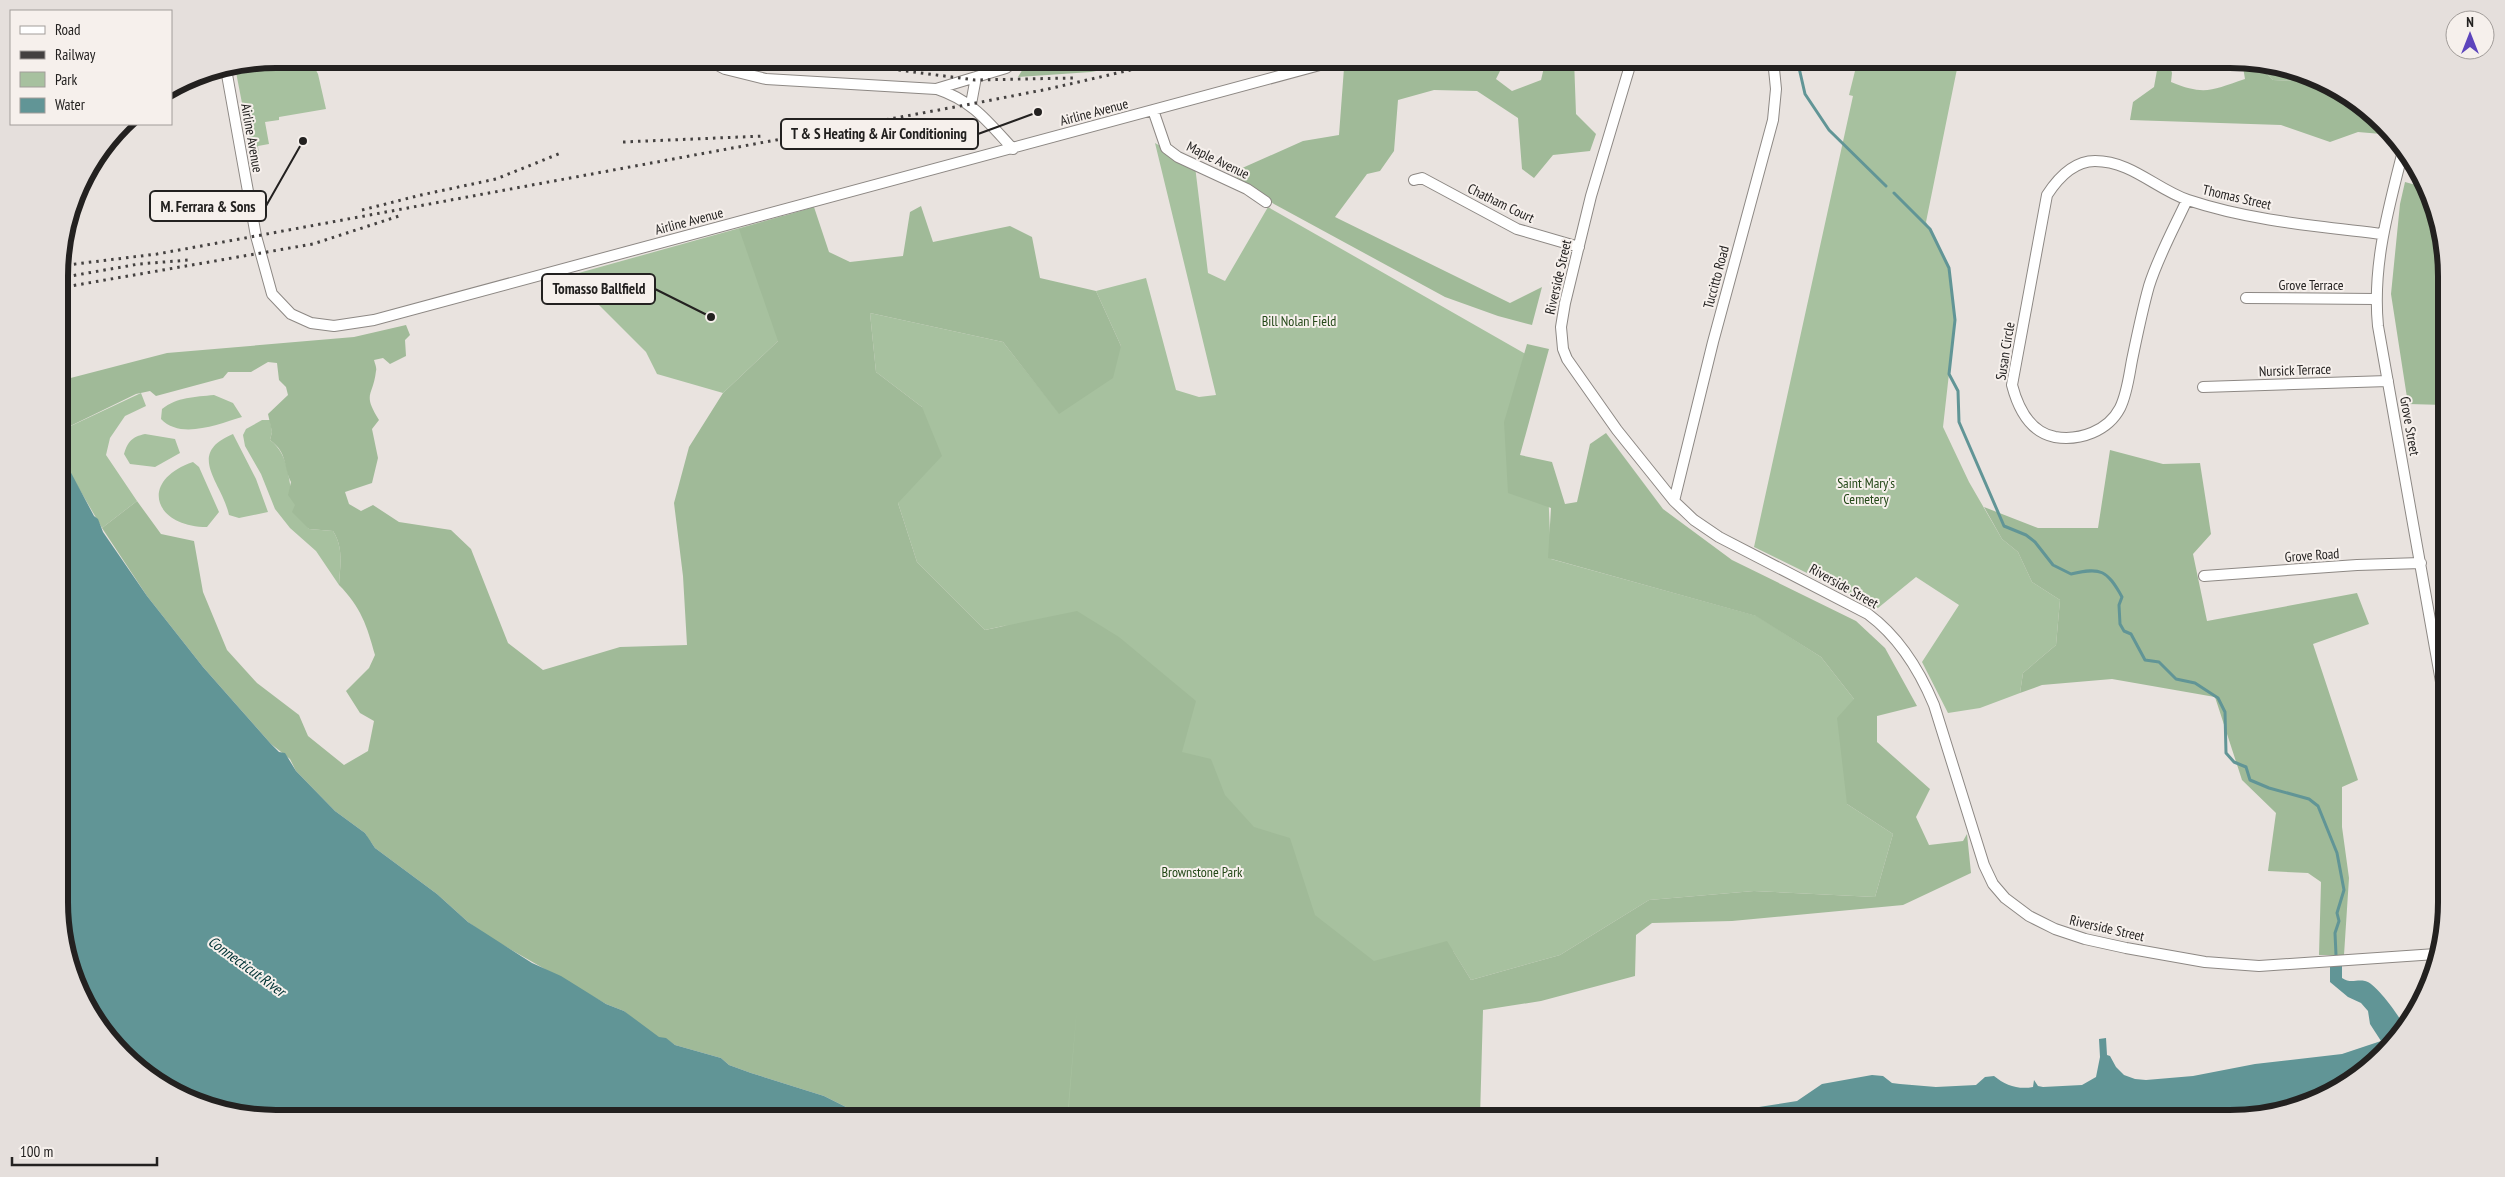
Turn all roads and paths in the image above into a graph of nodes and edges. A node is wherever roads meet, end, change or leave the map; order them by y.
1 (723, 68) edge
2 (1006, 68) edge
3 (1309, 68) edge
4 (1629, 68) edge
5 (1774, 68) edge
6 (227, 74) edge
7 (976, 77) junction
8 (936, 89) junction
9 (971, 104) junction
10 (1153, 110) junction
11 (1014, 149) junction
12 (2401, 159) edge
13 (2093, 161) joint
14 (1414, 180) dead end
15 (2187, 200) junction
16 (1266, 202) dead end
17 (2382, 234) junction
18 (1579, 247) junction
19 (2246, 298) dead end
20 (2375, 299) junction
21 (2388, 381) junction
22 (2203, 387) dead end
23 (1674, 501) junction
24 (2421, 563) junction
25 (2204, 576) dead end
26 (2438, 663) edge
27 (2430, 954) edge

1 - 8 street
2 - 7 street
3 - 10 street, Airline Avenue
4 - 18 street, Riverside Street
5 - 23 street, Tuccitto Road
6 - 11 street, Airline Avenue
7 - 8 street
7 - 9 street
8 - 9 street
9 - 11 street
10 - 11 street, Airline Avenue
10 - 16 street, Maple Avenue
12 - 17 street, Grove Street
13 - 15 street, Thomas Street
13 - 15 street, Susan Circle
14 - 18 street, Chatham Court
15 - 17 street, Thomas Street
17 - 20 street, Grove Street
18 - 23 street, Riverside Street
19 - 20 street, Grove Terrace
20 - 21 street, Grove Street
21 - 22 street, Nursick Terrace
21 - 24 street, Grove Street
23 - 27 street, Riverside Street
24 - 25 street, Grove Road
24 - 26 street, Grove Street

